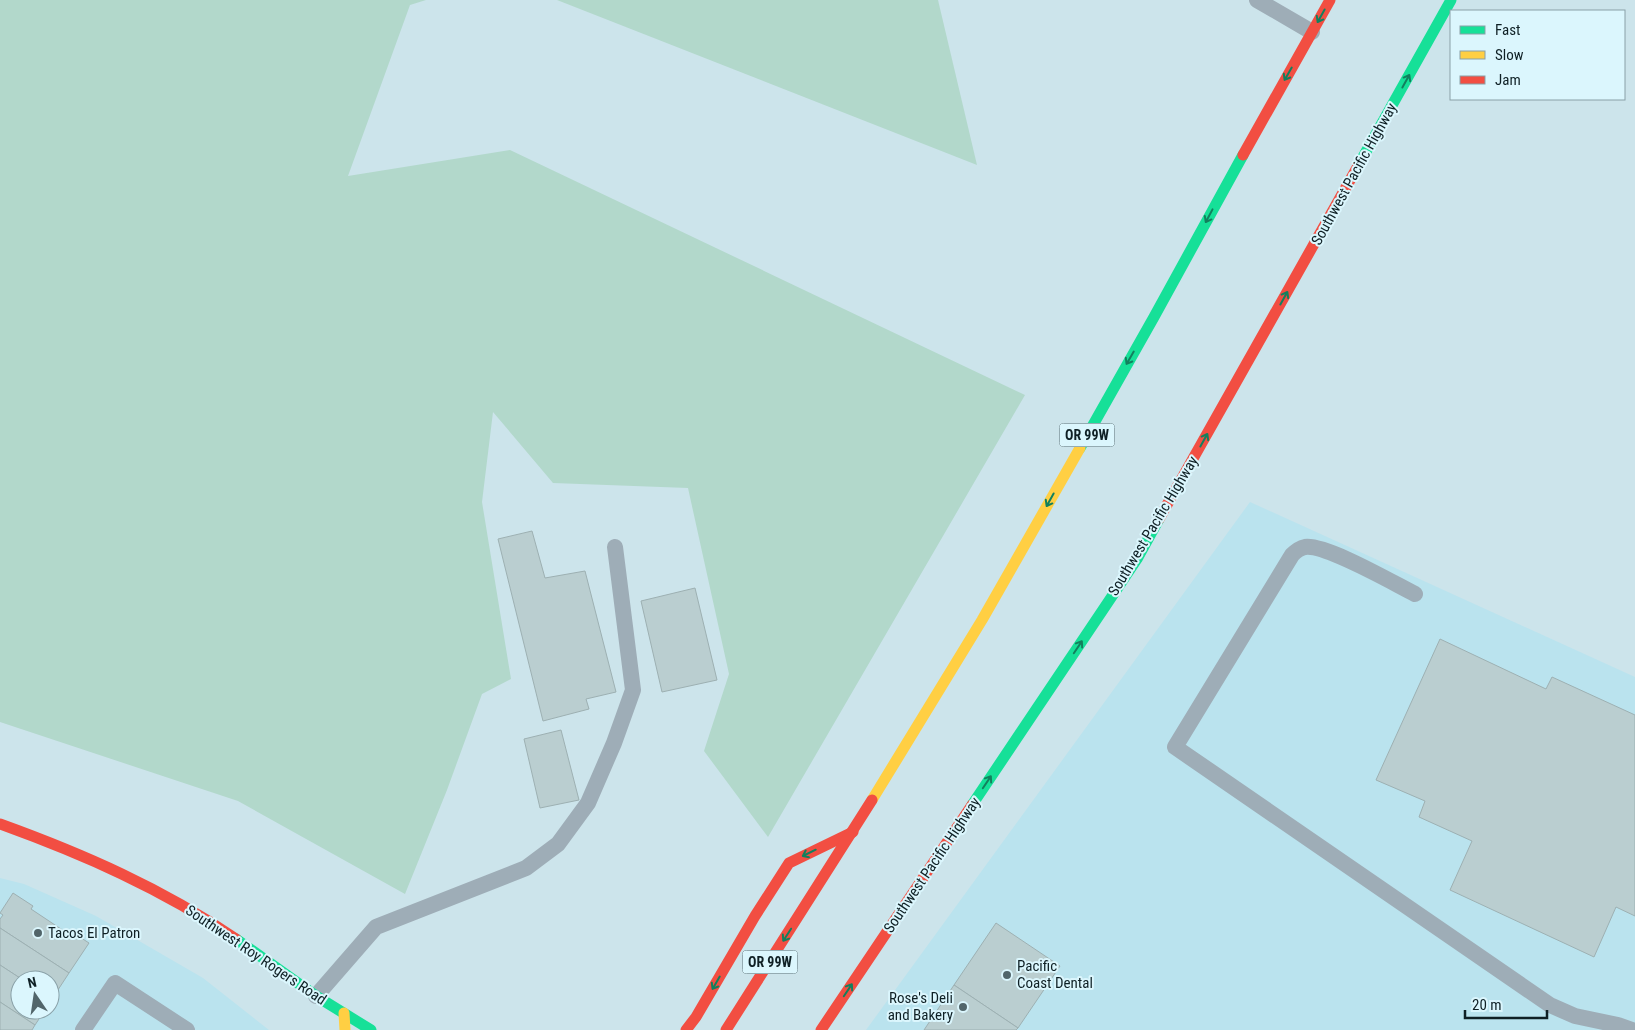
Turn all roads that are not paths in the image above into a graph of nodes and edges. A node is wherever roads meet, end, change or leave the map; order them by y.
1 (1257, 0) edge
2 (1330, 0) edge
3 (1451, 0) edge
4 (1312, 32) junction
5 (615, 547) dead end
6 (1415, 594) dead end
7 (0, 824) edge
8 (853, 832) junction
9 (316, 996) junction
10 (344, 1013) junction
11 (1574, 1023) edge
12 (83, 1030) edge
13 (187, 1030) edge
14 (345, 1030) edge
15 (371, 1030) edge
16 (686, 1030) edge
17 (726, 1030) edge
18 (821, 1030) edge
19 (1632, 1030) edge

1 - 4 lane
2 -> 4 main road, OR 99W
18 -> 3 main road, Southwest Pacific Highway
4 -> 8 main road, OR 99W
5 - 9 lane
6 - 11 lane
7 - 9 main road, Southwest Roy Rogers Road
8 -> 16 main road
8 -> 17 main road, OR 99W
9 - 10 main road, Southwest Roy Rogers Road
10 - 14 main road
10 - 15 main road, Southwest Roy Rogers Road
11 - 19 lane
12 - 13 lane

